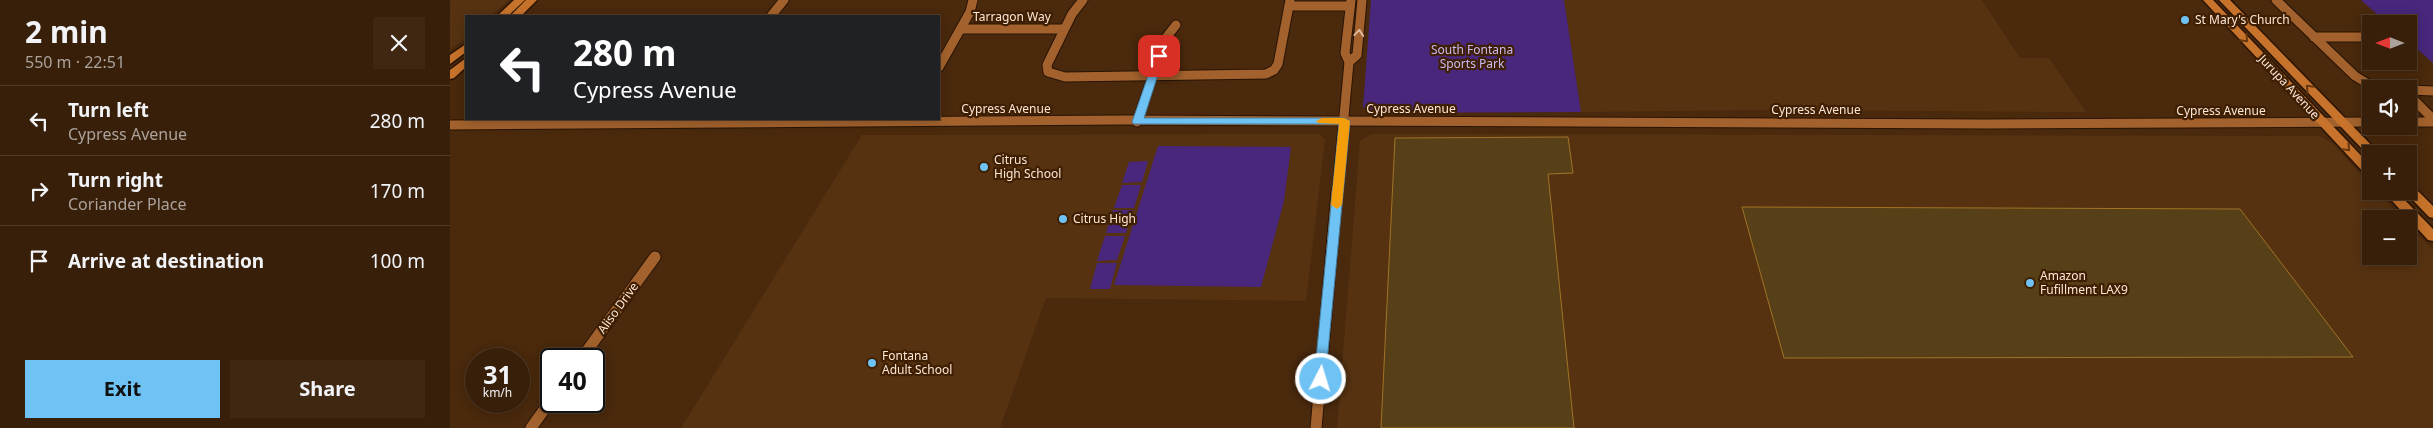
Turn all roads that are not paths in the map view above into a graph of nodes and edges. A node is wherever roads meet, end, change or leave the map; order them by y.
1 (520, 0) edge
2 (532, 0) edge
3 (784, 0) edge
4 (973, 0) edge
5 (1083, 0) edge
6 (1362, 0) edge
7 (2208, 0) edge
8 (2224, 0) edge
9 (2276, 0) edge
10 (1289, 3) edge
11 (1351, 3) edge
12 (503, 15) edge
13 (516, 15) edge
14 (772, 15) edge
15 (1176, 25) dead end
16 (961, 29) junction
17 (1064, 29) junction
18 (2314, 37) junction
19 (2362, 37) edge
20 (465, 48) edge
21 (450, 61) edge
22 (465, 62) edge
23 (1349, 62) junction
24 (940, 65) edge
25 (450, 76) edge
26 (1152, 77) junction
27 (2362, 80) edge
28 (2417, 90) edge
29 (2433, 91) edge
30 (2417, 104) edge
31 (777, 120) edge
32 (1344, 121) junction
33 (2433, 121) edge
34 (1138, 122) junction
35 (2362, 122) edge
36 (2417, 122) edge
37 (2324, 123) junction
38 (2343, 123) junction
39 (450, 125) edge
40 (2365, 145) edge
41 (2362, 163) edge
42 (2417, 197) edge
43 (2398, 200) edge
44 (2433, 214) edge
45 (2433, 237) edge
46 (655, 257) dead end
47 (589, 348) edge
48 (542, 413) edge
49 (531, 428) edge
50 (1316, 428) edge

1 - 12 main road
2 - 13 main road
3 - 14 street
4 - 16 street
5 - 17 street
23 -> 6 street
7 -> 37 main road, Jurupa Avenue
38 -> 8 main road, Jurupa Avenue
9 - 18 street
10 - 11 street
10 - 26 street
11 - 23 street
15 - 26 street
16 - 17 street, Tarragon Way
16 - 24 street
17 - 26 street
18 - 19 street
18 - 27 street
20 - 21 main road
22 - 25 main road
23 - 32 street
26 - 34 street
28 - 29 street
30 - 33 street
31 - 34 street, Cypress Avenue
31 - 39 street, Cypress Avenue
32 - 34 street, Cypress Avenue
32 - 37 street, Cypress Avenue
32 - 50 street
33 - 36 street
35 - 38 street, Cypress Avenue
37 - 38 street, Cypress Avenue
37 -> 41 main road, Jurupa Avenue
38 - 40 main road, Jurupa Avenue
42 - 44 main road
43 - 45 main road
46 - 47 street, Aliso Drive
48 - 49 street

